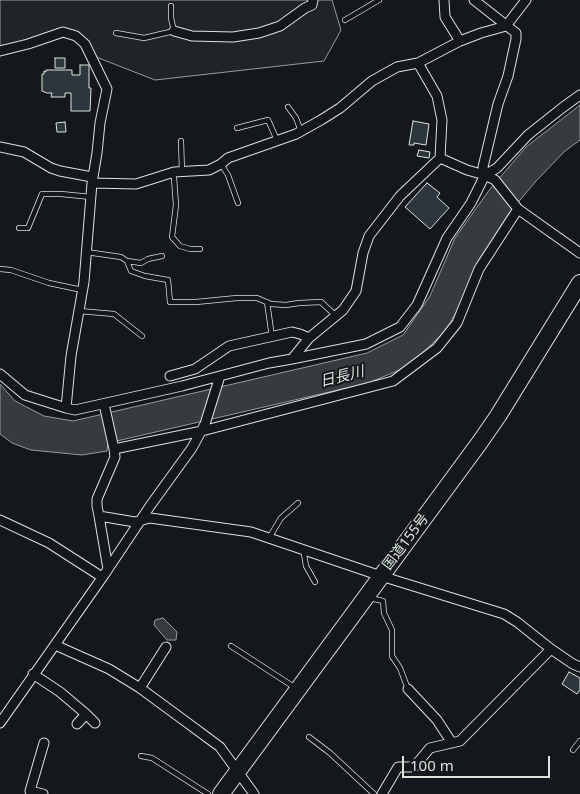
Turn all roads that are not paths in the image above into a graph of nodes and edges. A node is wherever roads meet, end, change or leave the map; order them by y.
1 (313, 0) edge
2 (379, 0) edge
3 (444, 0) edge
4 (474, 0) edge
5 (526, 0) edge
6 (171, 6) dead end
7 (344, 20) dead end
8 (506, 26) junction
9 (174, 31) junction
10 (116, 33) dead end
11 (460, 41) junction
12 (0, 50) edge
13 (418, 62) junction
14 (580, 95) edge
15 (288, 107) dead end
16 (237, 128) dead end
17 (301, 131) junction
18 (278, 140) junction
19 (181, 141) dead end
20 (0, 147) edge
21 (440, 158) junction
22 (221, 164) junction
23 (182, 172) junction
24 (172, 173) junction
25 (485, 175) junction
26 (92, 180) junction
27 (91, 197) junction
28 (238, 203) dead end
29 (518, 209) junction
30 (19, 228) dead end
31 (200, 248) dead end
32 (86, 252) junction
33 (580, 254) edge
34 (162, 256) dead end
35 (127, 261) junction
36 (0, 269) edge
37 (580, 283) edge
38 (82, 290) junction
39 (267, 302) junction
40 (79, 311) junction
41 (336, 316) junction
42 (142, 336) dead end
43 (272, 337) junction
44 (309, 338) junction
45 (292, 359) junction
46 (0, 374) edge
47 (170, 376) dead end
48 (220, 378) junction
49 (105, 406) junction
50 (66, 408) junction
51 (204, 428) junction
52 (114, 449) junction
53 (298, 503) dead end
54 (99, 516) junction
55 (0, 520) edge
56 (141, 520) junction
57 (269, 538) junction
58 (305, 550) junction
59 (108, 569) junction
60 (381, 576) junction
61 (102, 577) junction
62 (315, 582) dead end
63 (368, 594) junction
64 (55, 645) junction
65 (231, 646) dead end
66 (166, 648) dead end
67 (551, 649) junction
68 (580, 667) edge
69 (33, 674) junction
70 (140, 688) junction
71 (298, 689) junction
72 (408, 689) joint
73 (86, 714) junction
74 (0, 723) edge
75 (95, 723) dead end
76 (77, 724) dead end
77 (309, 737) dead end
78 (580, 741) edge
79 (44, 743) dead end
80 (452, 743) junction
81 (573, 750) dead end
82 (141, 756) dead end
83 (237, 772) junction
84 (29, 792) edge
85 (43, 794) edge
86 (208, 794) edge
87 (221, 794) edge
88 (254, 794) edge
89 (374, 794) edge
90 (382, 794) edge

1 - 9 street
2 - 7 lane
3 - 11 street
4 - 8 street
5 - 8 street
6 - 9 lane
8 - 11 street
8 - 25 street
9 - 10 lane
11 - 13 street
12 - 26 street
13 - 17 street
13 - 21 street
14 - 25 street
15 - 17 lane
16 - 18 lane
17 - 18 street
18 - 22 street
19 - 23 lane
20 - 26 street
21 - 25 street
21 - 41 street
22 - 23 street
22 - 28 lane
23 - 24 street
24 - 26 street
24 - 31 lane
25 - 29 street
25 - 45 street
26 - 27 street
27 - 30 lane
27 - 32 street
29 - 33 street
29 - 51 street
32 - 35 lane
32 - 38 street
34 - 35 lane
35 - 39 lane
36 - 38 lane
37 - 60 highway, 国道155号
38 - 40 street
39 - 41 lane
39 - 43 lane
40 - 42 lane
40 - 50 street
41 - 44 street
43 - 44 street
43 - 47 street
44 - 45 street
45 - 48 street
46 - 50 street
48 - 49 street
48 - 51 street
49 - 50 street
49 - 52 street
51 - 52 street
51 - 56 street
52 - 54 street
53 - 57 lane
54 - 56 street
54 - 59 street
55 - 61 street
56 - 57 street
56 - 59 street
57 - 58 street
58 - 60 street
58 - 62 lane
59 - 61 street
60 - 63 highway, 国道155号
60 - 67 street
61 - 64 street
63 - 71 highway, 国道155号
63 - 72 lane
64 - 69 street
64 - 70 street
65 - 71 lane
66 - 70 street
67 - 68 street
67 - 80 street
69 - 73 street
69 - 74 street
70 - 83 street
71 - 83 highway, 国道155号
72 - 80 street
73 - 75 street
73 - 76 street
77 - 89 lane
78 - 81 lane
79 - 84 street
80 - 90 street
82 - 86 lane
83 - 87 highway, 国道155号
83 - 88 street
84 - 85 street

